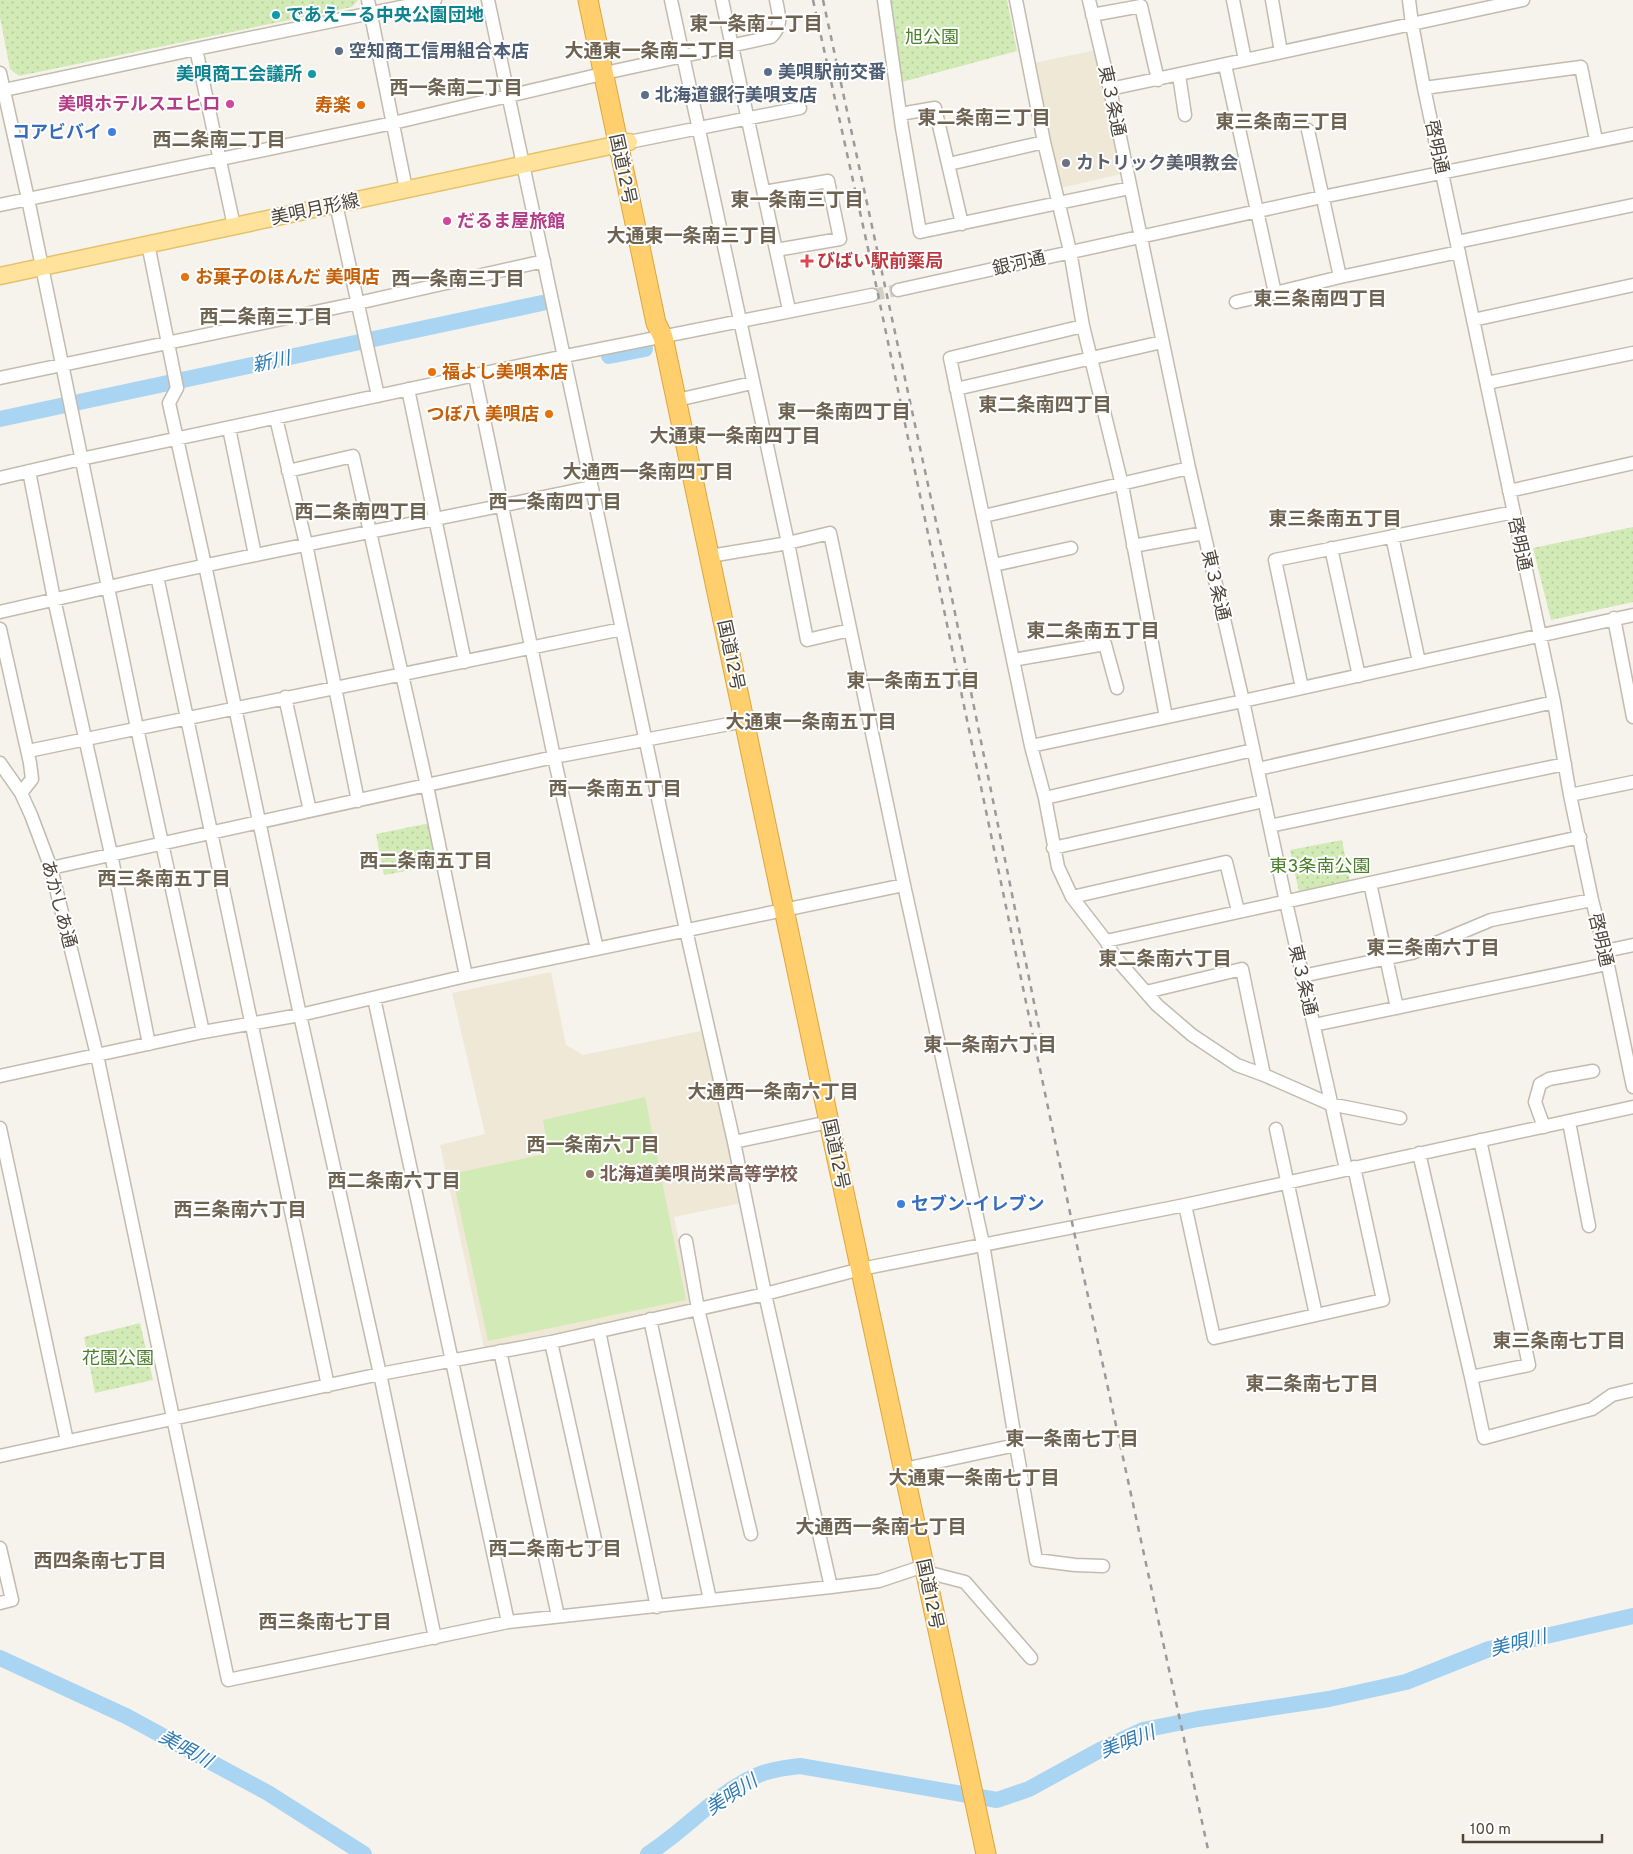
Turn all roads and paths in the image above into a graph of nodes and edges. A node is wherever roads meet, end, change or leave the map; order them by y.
1 (368, 0) edge
2 (435, 0) edge
3 (488, 0) edge
4 (588, 0) edge
5 (599, 0) edge
6 (671, 0) edge
7 (722, 0) edge
8 (776, 0) edge
9 (884, 0) edge
10 (1016, 0) edge
11 (1089, 0) edge
12 (1233, 0) edge
13 (1272, 0) edge
14 (1409, 0) edge
15 (1523, 0) edge
16 (370, 14) junction
17 (1092, 15) junction
18 (1412, 24) junction
19 (732, 46) junction
20 (196, 49) junction
21 (1281, 52) junction
22 (683, 56) junction
23 (1245, 60) junction
24 (1225, 65) junction
25 (0, 73) edge
26 (608, 73) junction
27 (1179, 75) junction
28 (1158, 80) junction
29 (1424, 88) junction
30 (1110, 89) junction
31 (2, 90) edge
32 (509, 96) junction
33 (800, 108) dead end
34 (900, 114) junction
35 (1185, 115) dead end
36 (748, 120) junction
37 (394, 124) junction
38 (700, 128) junction
39 (1308, 130) dead end
40 (1633, 134) edge
41 (1596, 140) junction
42 (1044, 142) junction
43 (624, 144) junction
44 (219, 158) junction
45 (524, 164) junction
46 (949, 164) junction
47 (1442, 172) junction
48 (1130, 188) junction
49 (406, 189) junction
50 (764, 192) junction
51 (1322, 197) junction
52 (28, 199) junction
53 (1058, 202) junction
54 (336, 204) junction
55 (0, 205) edge
56 (1633, 205) edge
57 (1256, 212) junction
58 (962, 224) junction
59 (234, 226) junction
60 (1140, 236) junction
61 (148, 244) junction
62 (1458, 247) junction
63 (776, 250) junction
64 (1070, 251) junction
65 (544, 261) junction
66 (42, 267) junction
67 (0, 276) edge
68 (1340, 277) junction
69 (1633, 285) edge
70 (898, 290) tunnel mouth
71 (1274, 294) junction
72 (872, 295) tunnel mouth
73 (1236, 302) dead end
74 (358, 303) junction
75 (789, 310) junction
76 (1474, 320) junction
77 (739, 322) junction
78 (1083, 326) junction
79 (664, 337) junction
80 (1162, 342) junction
81 (168, 343) junction
82 (1633, 353) edge
83 (565, 356) junction
84 (1092, 358) junction
85 (63, 365) junction
86 (475, 376) junction
87 (0, 378) edge
88 (752, 383) junction
89 (1487, 383) junction
90 (408, 389) junction
91 (956, 389) junction
92 (378, 396) junction
93 (677, 400) junction
94 (276, 418) junction
95 (228, 428) junction
96 (177, 440) junction
97 (81, 459) junction
98 (1633, 463) edge
99 (1189, 468) junction
100 (29, 471) junction
101 (288, 471) junction
102 (0, 478) edge
103 (1122, 485) junction
104 (591, 487) junction
105 (1509, 491) junction
106 (502, 506) junction
107 (1514, 512) junction
108 (984, 516) junction
109 (435, 519) junction
110 (369, 532) junction
111 (1204, 532) junction
112 (1392, 536) junction
113 (788, 543) junction
114 (306, 544) junction
115 (1133, 546) junction
116 (1071, 548) dead end
117 (1331, 548) junction
118 (255, 554) junction
119 (710, 556) junction
120 (206, 565) junction
121 (994, 565) junction
122 (157, 576) junction
123 (108, 587) junction
124 (54, 599) junction
125 (0, 612) edge
126 (1633, 615) edge
127 (1614, 618) junction
128 (0, 629) edge
129 (622, 629) junction
130 (850, 630) junction
131 (1540, 636) junction
132 (532, 648) junction
133 (1013, 660) junction
134 (465, 662) junction
135 (1420, 662) junction
136 (402, 675) junction
137 (1359, 676) junction
138 (336, 688) junction
139 (1118, 688) dead end
140 (1302, 688) junction
141 (285, 698) junction
142 (1243, 701) junction
143 (1554, 702) junction
144 (235, 707) junction
145 (1166, 717) junction
146 (1633, 717) edge
147 (186, 718) junction
148 (745, 721) junction
149 (137, 728) junction
150 (84, 740) junction
151 (646, 740) junction
152 (1031, 746) junction
153 (1253, 750) junction
154 (28, 752) junction
155 (554, 757) junction
156 (0, 763) edge
157 (1565, 764) junction
158 (1258, 769) junction
159 (1633, 782) edge
160 (426, 786) junction
161 (21, 793) junction
162 (1570, 795) junction
163 (1045, 798) junction
164 (358, 800) junction
165 (1264, 800) junction
166 (310, 811) junction
167 (260, 822) junction
168 (1270, 826) junction
169 (211, 832) junction
170 (1580, 837) junction
171 (162, 843) junction
172 (1053, 848) junction
173 (110, 854) junction
174 (51, 868) junction
175 (1370, 883) junction
176 (904, 885) junction
177 (1072, 896) junction
178 (1592, 900) junction
179 (1286, 902) junction
180 (784, 910) junction
181 (1238, 911) junction
182 (686, 930) junction
183 (1106, 941) junction
184 (1633, 945) edge
185 (597, 949) junction
186 (1605, 951) junction
187 (1386, 958) junction
188 (1607, 964) junction
189 (466, 976) junction
190 (1302, 976) junction
191 (1146, 992) junction
192 (374, 998) junction
193 (1398, 1008) junction
194 (300, 1015) junction
195 (251, 1023) junction
196 (1314, 1025) junction
197 (204, 1032) junction
198 (149, 1044) junction
199 (97, 1055) junction
200 (1593, 1071) dead end
201 (1264, 1075) junction
202 (0, 1076) edge
203 (1633, 1087) edge
204 (1330, 1104) junction
205 (1633, 1107) edge
206 (1400, 1118) dead end
207 (829, 1122) junction
208 (1569, 1122) junction
209 (1544, 1127) junction
210 (0, 1128) edge
211 (1276, 1129) dead end
212 (1480, 1140) junction
213 (734, 1142) junction
214 (1419, 1153) junction
215 (1350, 1168) junction
216 (1287, 1182) junction
217 (1185, 1205) junction
218 (1589, 1226) dead end
219 (686, 1241) dead end
220 (983, 1244) junction
221 (861, 1269) junction
222 (764, 1294) junction
223 (698, 1309) junction
224 (1316, 1315) junction
225 (650, 1319) junction
226 (599, 1331) junction
227 (551, 1342) junction
228 (500, 1351) junction
229 (451, 1362) junction
230 (380, 1374) junction
231 (1471, 1377) junction
232 (328, 1386) junction
233 (1633, 1390) edge
234 (172, 1419) junction
235 (67, 1442) junction
236 (1016, 1445) junction
237 (0, 1456) edge
238 (904, 1469) junction
239 (751, 1534) dead end
240 (596, 1544) dead end
241 (0, 1548) edge
242 (1103, 1566) dead end
243 (925, 1569) junction
244 (831, 1587) junction
245 (710, 1600) junction
246 (0, 1603) edge
247 (657, 1607) junction
248 (558, 1616) junction
249 (508, 1622) junction
250 (435, 1638) junction
251 (1031, 1658) dead end
252 (986, 1854) edge

1 - 16 street
2 - 16 street
3 - 32 street
4 - 26 highway, 国道12号
5 - 26 highway, 国道12号
6 - 22 street
7 - 19 street
8 - 19 street
9 - 34 street
10 - 42 street
11 - 17 street, 東３条通
12 - 23 street
13 - 21 street
14 - 18 street, 啓明通
15 - 18 street
16 - 20 street
16 - 37 street
17 - 28 street
17 - 30 street, 東３条通
18 - 21 street
18 - 29 street, 啓明通
19 - 22 street
19 - 36 street
20 - 31 street
20 - 44 street
21 - 23 street
22 - 26 street
22 - 38 street
23 - 24 street
24 - 27 street
24 - 57 street
25 - 31 street
26 - 32 street
26 - 43 highway, 国道12号
27 - 28 street
27 - 35 street
28 - 30 street
29 - 41 street
29 - 47 street, 啓明通
30 - 48 street, 東３条通
31 - 52 street
32 - 37 street
32 - 45 street
33 - 36 street
34 - 46 street
34 - 58 street
36 - 38 street
36 - 50 street
37 - 44 street
37 - 49 street
38 - 43 street
38 - 77 street
39 - 51 street
40 - 41 street, 銀河通
41 - 47 street, 銀河通
42 - 46 street
42 - 53 street
43 - 45 main road, 美唄月形線
43 - 79 highway, 国道12号
44 - 52 street
44 - 59 street
45 - 49 main road, 美唄月形線
45 - 65 street
46 - 58 street
47 - 51 street, 銀河通
47 - 62 street, 啓明通
48 - 53 street
48 - 60 street, 東３条通
49 - 54 main road, 美唄月形線
50 - 63 street
50 - 63 street
51 - 57 street, 銀河通
51 - 68 street
52 - 55 street
52 - 66 street
53 - 58 street
53 - 64 street
54 - 59 main road, 美唄月形線
54 - 74 street
56 - 62 street
57 - 60 street, 銀河通
57 - 71 street
59 - 61 main road, 美唄月形線
60 - 64 street, 銀河通
60 - 80 street, 東３条通
61 - 66 main road, 美唄月形線
61 - 81 street
62 - 68 street
62 - 76 street, 啓明通
63 - 75 street
64 - 70 street, 銀河通
64 - 78 street
65 - 74 street
65 - 83 street
66 - 67 main road, 美唄月形線
66 - 85 street
68 - 71 street
69 - 76 street
71 - 73 street
72 - 75 street
74 - 81 street
74 - 92 street
75 - 77 street
76 - 89 street, 啓明通
77 - 79 street
77 - 88 street
78 - 84 street
78 - 91 street
79 - 83 street
79 - 93 highway, 国道12号
80 - 84 street
80 - 99 street, 東３条通
81 - 85 street
81 - 96 street
82 - 89 street
83 - 86 street
83 - 104 street
84 - 91 street
84 - 103 street
85 - 87 street
85 - 97 street
86 - 90 street
86 - 106 street
88 - 93 street
88 - 113 street
89 - 105 street, 啓明通
90 - 92 street
90 - 109 street
91 - 108 street
92 - 94 street
93 - 119 highway, 国道12号
94 - 95 street
94 - 101 street
95 - 96 street
95 - 118 street
96 - 97 street
96 - 120 street
97 - 100 street
97 - 123 street
98 - 105 street
99 - 103 street
99 - 111 street, 東３条通
100 - 102 street
100 - 124 street
101 - 110 street
101 - 114 street
103 - 108 street
103 - 115 street
104 - 106 street
104 - 129 street
105 - 107 street, 啓明通
106 - 109 street
106 - 132 street
107 - 112 street
107 - 131 street, 啓明通
108 - 121 street
109 - 110 street
109 - 134 street
110 - 114 street
110 - 136 street
111 - 115 street
111 - 142 street, 東３条通
112 - 117 street
112 - 135 street
113 - 119 street
113 - 130 street
113 - 130 street
114 - 118 street
114 - 138 street
115 - 145 street
116 - 121 street
117 - 137 street
117 - 140 street
118 - 120 street
119 - 148 highway, 国道12号
120 - 122 street
120 - 144 street
121 - 133 street
122 - 123 street
122 - 147 street
123 - 124 street
123 - 149 street
124 - 125 street
124 - 150 street
126 - 127 street
127 - 131 street
127 - 146 street
128 - 154 street
129 - 132 street
129 - 151 street
130 - 176 street
131 - 135 street
131 - 143 street, 啓明通
132 - 134 street
132 - 155 street
133 - 139 street
133 - 152 street
134 - 136 street
135 - 137 street
136 - 138 street
136 - 160 street
137 - 140 street
138 - 141 street
138 - 164 street
140 - 142 street
141 - 144 street
141 - 166 street
142 - 145 street
142 - 153 street, 東３条通
143 - 157 street, 啓明通
143 - 158 street
144 - 147 street
144 - 167 street
145 - 152 street
147 - 149 street
147 - 169 street
148 - 151 street
148 - 180 highway, 国道12号
149 - 150 street
149 - 171 street
150 - 154 street
150 - 173 street
151 - 155 street
151 - 182 street
152 - 163 street
153 - 158 street, 東３条通
153 - 163 street
154 - 161 street
155 - 160 street
155 - 185 street
156 - 161 street, あかしあ通
157 - 162 street, 啓明通
157 - 168 street
158 - 165 street, 東３条通
159 - 162 street
160 - 164 street
160 - 189 street
161 - 174 street, あかしあ通
162 - 170 street, 啓明通
163 - 172 street
164 - 166 street
165 - 168 street, 東３条通
165 - 172 street
166 - 167 street
167 - 169 street
167 - 194 street
168 - 179 street, 東３条通
169 - 171 street
169 - 195 street
170 - 175 street
170 - 178 street, 啓明通
171 - 173 street
171 - 197 street
172 - 177 street
173 - 174 street
173 - 198 street
174 - 199 street, あかしあ通
175 - 179 street
175 - 187 street
176 - 180 street
176 - 220 street
177 - 181 street
177 - 183 street
178 - 186 street, 啓明通
178 - 187 street
179 - 181 street
179 - 190 street, 東３条通
180 - 182 street
180 - 207 highway, 国道12号
181 - 183 street
182 - 185 street
182 - 213 street
183 - 191 street
184 - 186 street
185 - 189 street
186 - 188 street, 啓明通
187 - 190 street
187 - 193 street
188 - 193 street
188 - 203 street, 啓明通
189 - 192 street
190 - 196 street, 東３条通
191 - 201 street
191 - 201 street
192 - 194 street
192 - 229 street
193 - 196 street
194 - 195 street
194 - 230 street
195 - 197 street
195 - 232 street
196 - 204 street, 東３条通
197 - 198 street
198 - 199 street
199 - 202 street
199 - 234 street, あかしあ通
200 - 209 street
201 - 204 street
204 - 206 street
204 - 215 street, 東３条通
205 - 208 street
207 - 213 street
207 - 221 highway, 国道12号
208 - 209 street
208 - 218 street
209 - 212 street
210 - 235 street
211 - 216 street
212 - 214 street
212 - 231 street
213 - 222 street
214 - 215 street
214 - 231 street
215 - 216 street
215 - 224 street, 東３条通
216 - 217 street
216 - 224 street
217 - 220 street
217 - 224 street
219 - 223 street
220 - 221 street
220 - 236 street
221 - 222 street
221 - 238 highway, 国道12号
222 - 223 street
222 - 244 street
223 - 225 street
223 - 239 street
225 - 226 street
225 - 245 street
226 - 227 street
226 - 247 street
227 - 228 street
227 - 240 street
228 - 229 street
228 - 248 street
229 - 230 street
229 - 249 street
230 - 232 street
230 - 250 street
231 - 233 street
232 - 234 street
234 - 235 street
234 - 250 street, あかしあ通
235 - 237 street
236 - 238 street
236 - 242 street
238 - 243 highway, 国道12号
241 - 246 street
243 - 244 street
243 - 251 street
243 - 252 highway, 国道12号
244 - 245 street
245 - 247 street
247 - 248 street
248 - 249 street
249 - 250 street

